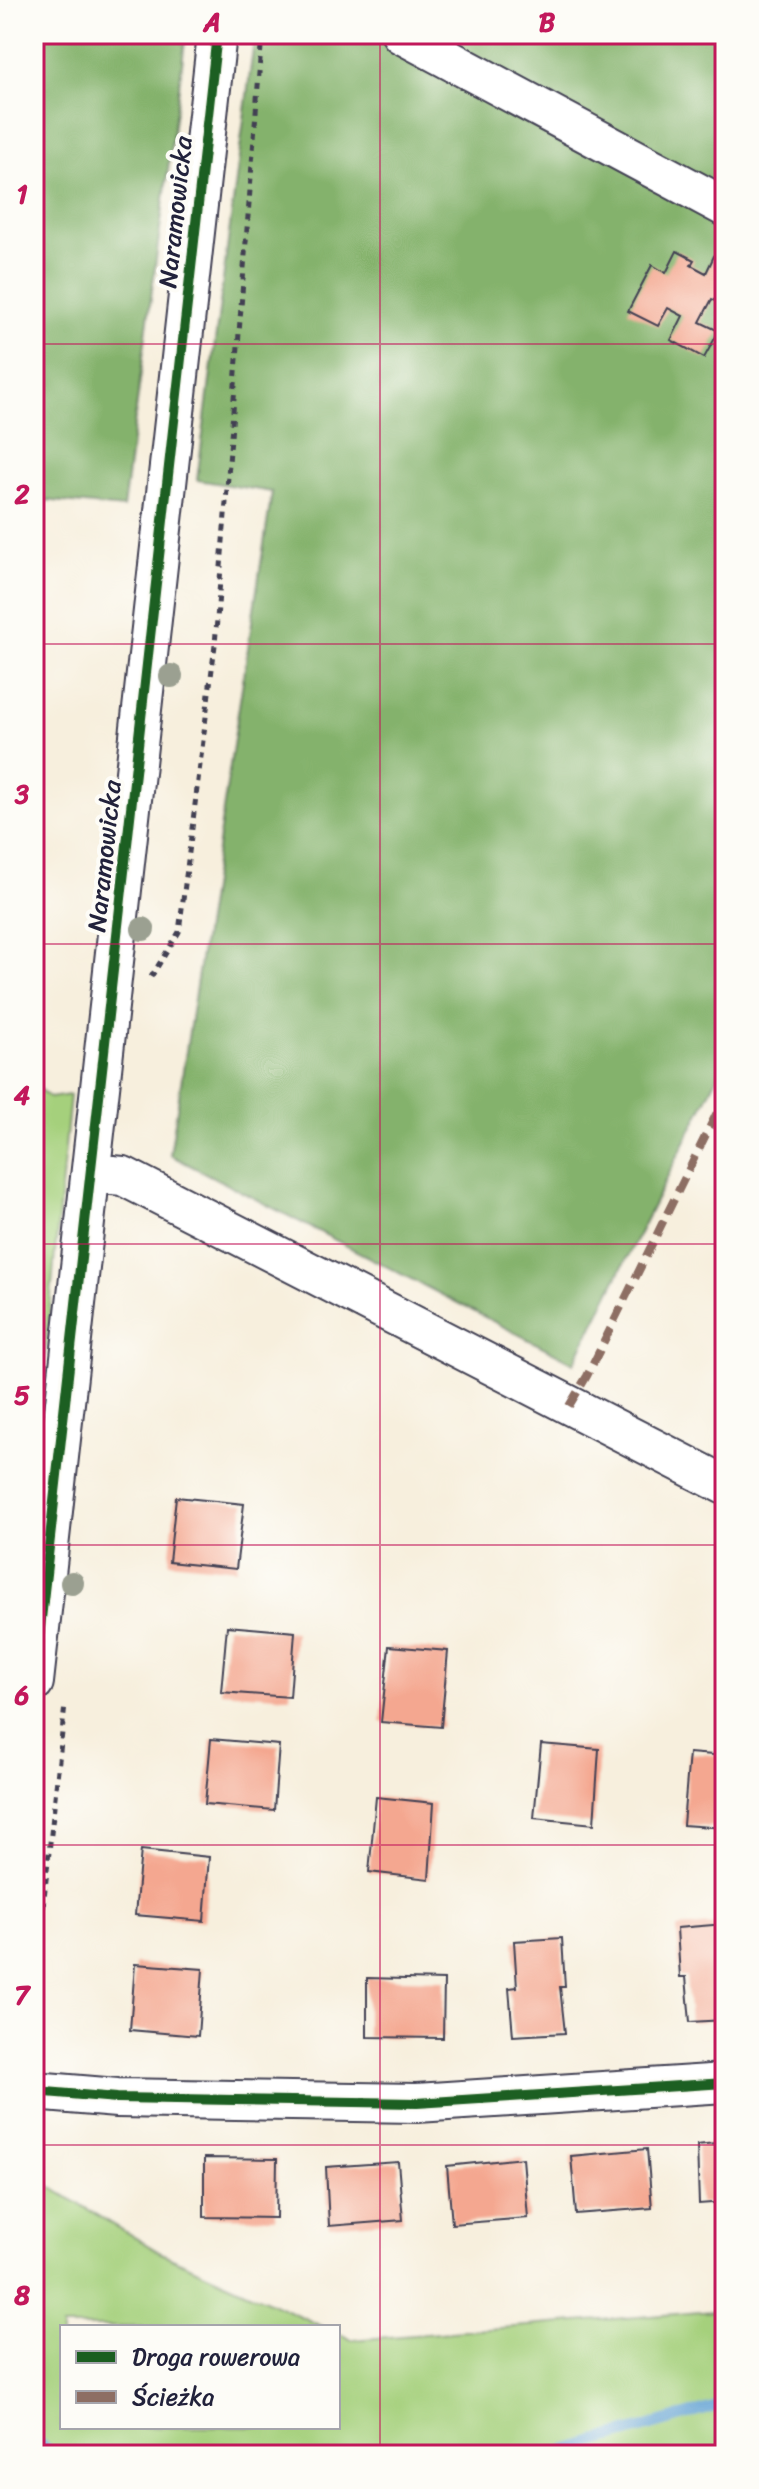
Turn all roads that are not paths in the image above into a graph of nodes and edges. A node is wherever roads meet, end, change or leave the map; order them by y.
1 (217, 34) edge
2 (401, 34) edge
3 (725, 207) edge
4 (91, 1173) junction
5 (725, 1485) edge
6 (34, 1681) edge
7 (725, 2083) edge
8 (34, 2091) edge

1 - 4 street, Naramowicka
2 - 3 street
4 - 5 street
4 - 6 street, Naramowicka
7 - 8 street

